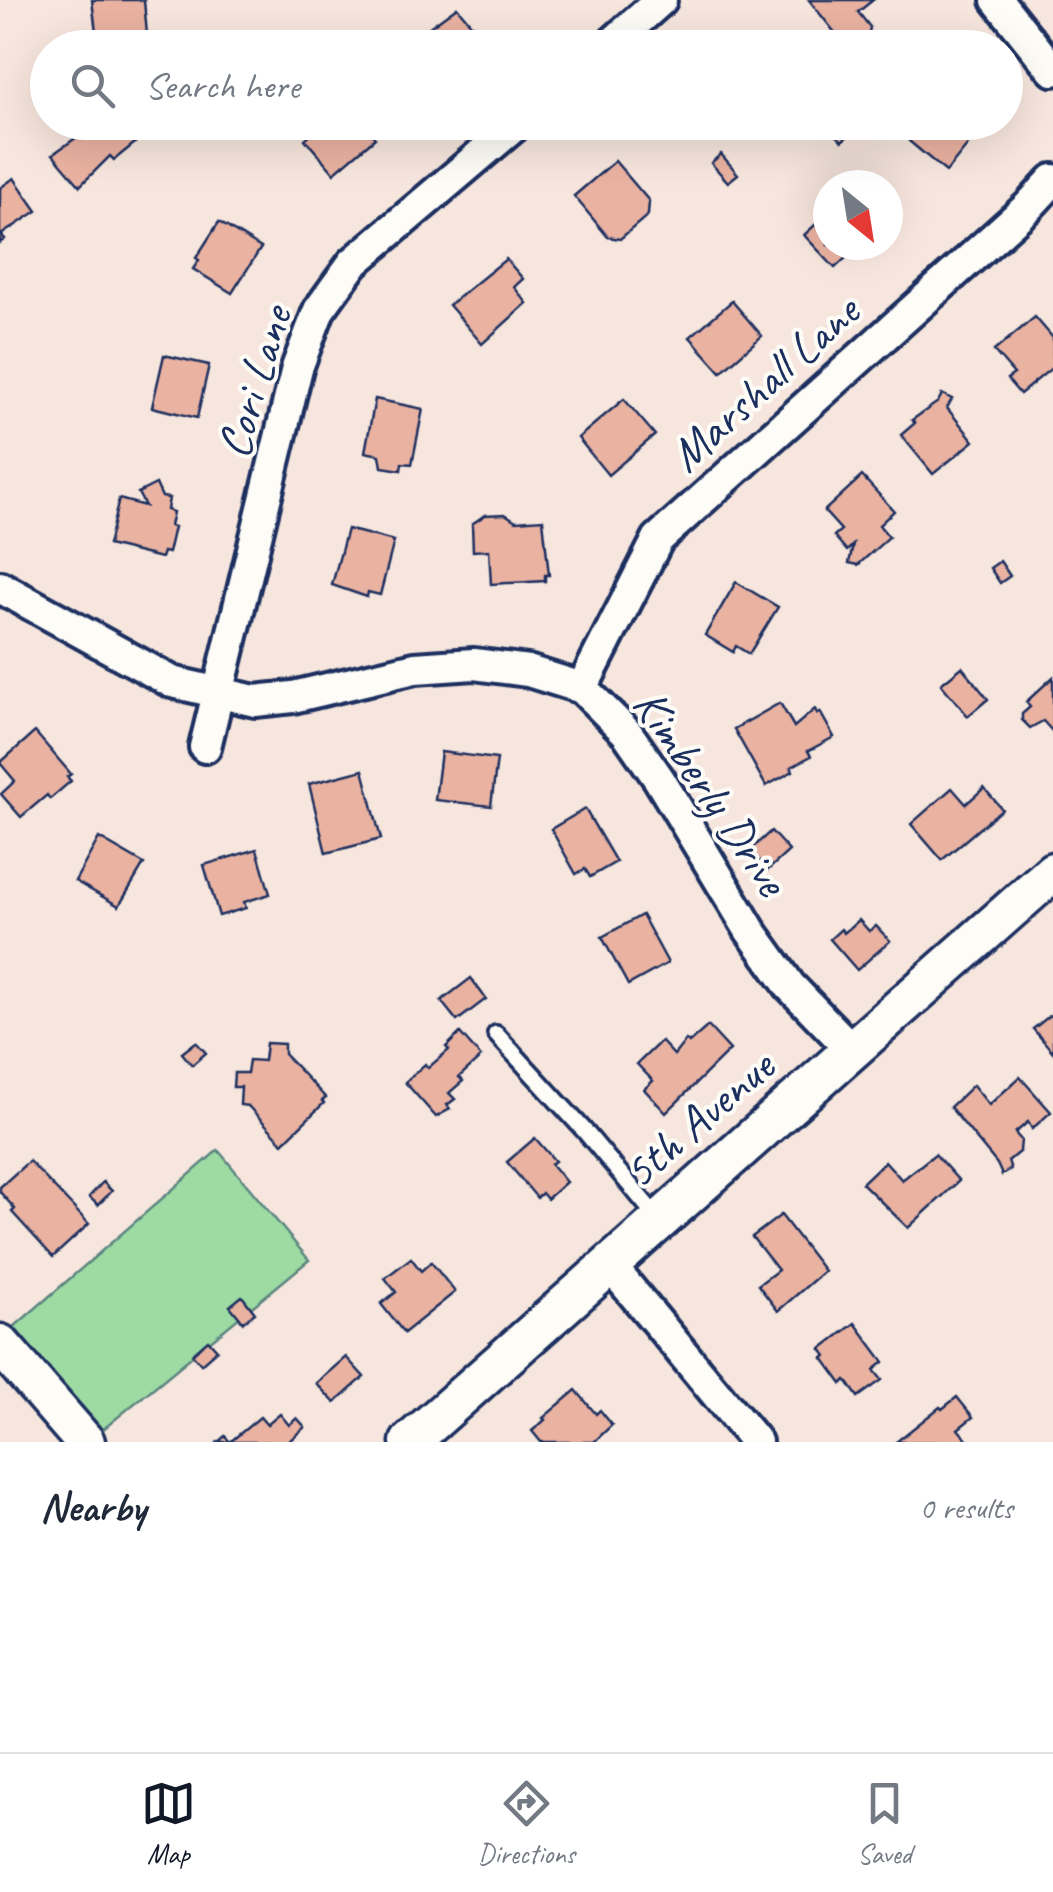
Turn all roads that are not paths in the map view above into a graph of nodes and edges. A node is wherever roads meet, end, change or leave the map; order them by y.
1 (661, 0) edge
2 (997, 0) edge
3 (627, 30) edge
4 (1021, 30) edge
5 (1023, 32) edge
6 (1053, 70) edge
7 (499, 140) edge
8 (1053, 180) edge
9 (0, 588) edge
10 (582, 688) junction
11 (218, 694) junction
12 (204, 747) dead end
13 (1053, 872) edge
14 (496, 1034) dead end
15 (852, 1050) junction
16 (659, 1220) junction
17 (609, 1264) junction
18 (0, 1344) edge
19 (85, 1442) edge
20 (410, 1442) edge
21 (756, 1442) edge

1 - 3 street
2 - 4 street
5 - 6 street
7 - 11 street, Cori Lane
8 - 10 street, Marshall Lane
9 - 11 street, Kimberly Drive
10 - 11 street, Kimberly Drive
10 - 15 street, Kimberly Drive
11 - 12 street, Cori Lane
13 - 15 street, 5th Avenue
14 - 16 lane
15 - 16 street, 5th Avenue
16 - 17 street, 5th Avenue
17 - 20 street, 5th Avenue
17 - 21 street
18 - 19 street

